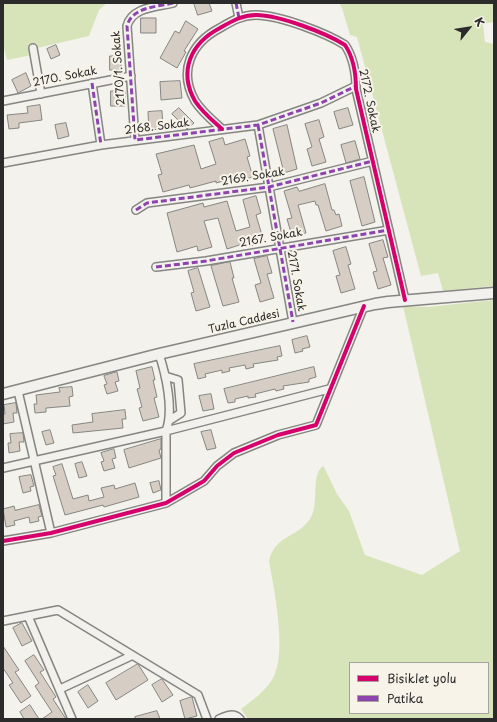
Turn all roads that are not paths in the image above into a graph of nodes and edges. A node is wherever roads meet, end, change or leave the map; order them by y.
1 (173, 3) edge
2 (236, 3) edge
3 (239, 18) junction
4 (33, 48) dead end
5 (131, 76) junction
6 (92, 83) junction
7 (356, 86) junction
8 (41, 94) junction
9 (3, 101) edge
10 (258, 125) junction
11 (222, 129) junction
12 (135, 140) junction
13 (102, 145) junction
14 (373, 161) junction
15 (3, 163) edge
16 (269, 187) junction
17 (136, 210) dead end
18 (389, 230) junction
19 (279, 247) junction
20 (156, 267) dead end
21 (494, 293) edge
22 (405, 300) junction
23 (364, 306) junction
24 (292, 322) junction
25 (159, 354) junction
26 (165, 376) junction
27 (329, 389) junction
28 (18, 391) junction
29 (3, 394) edge
30 (170, 420) junction
31 (166, 431) junction
32 (34, 461) junction
33 (3, 468) edge
34 (166, 503) junction
35 (51, 533) junction
36 (3, 541) edge
37 (28, 616) junction
38 (3, 621) edge
39 (131, 656) junction
40 (60, 689) junction
41 (72, 719) edge
42 (207, 719) edge
43 (219, 719) edge
44 (240, 719) edge

1 - 5 street, 2170/1. Sokak
2 - 3 street
3 - 7 street, 2172. Sokak
3 - 11 street, 2172. Sokak
4 - 8 street
5 - 6 street, 2170. Sokak
5 - 12 street, 2170/1. Sokak
6 - 8 street, 2170. Sokak
6 - 13 street
7 - 10 street, 2168. Sokak
7 - 14 street, 2172. Sokak
8 - 9 street, 2170. Sokak
10 - 11 street, 2168. Sokak
10 - 16 street, 2171. Sokak
11 - 12 street, 2168. Sokak
12 - 13 street, 2168. Sokak
13 - 15 street, 2168. Sokak
14 - 16 street, 2169. Sokak
14 - 18 street, 2172. Sokak
16 - 17 street, 2169. Sokak
16 - 19 street, 2171. Sokak
18 - 19 street, 2167. Sokak
18 - 22 street, 2172. Sokak
19 - 20 street, 2167. Sokak
19 - 24 street, 2171. Sokak
21 - 22 main road, Tuzla Caddesi
22 - 23 main road, Tuzla Caddesi
23 - 24 main road, Tuzla Caddesi
23 - 27 street
24 - 25 main road, Tuzla Caddesi
25 - 26 street
25 - 28 main road, Tuzla Caddesi
26 - 30 street
26 - 30 street
27 - 31 street
27 - 34 street
28 - 29 main road, Tuzla Caddesi
28 - 32 street
30 - 31 street
31 - 32 street
31 - 34 street
32 - 33 street
32 - 35 street
34 - 35 street
35 - 36 street
37 - 38 street
37 - 39 street
37 - 40 street
39 - 40 street
39 - 42 street
40 - 41 street
43 - 44 street

